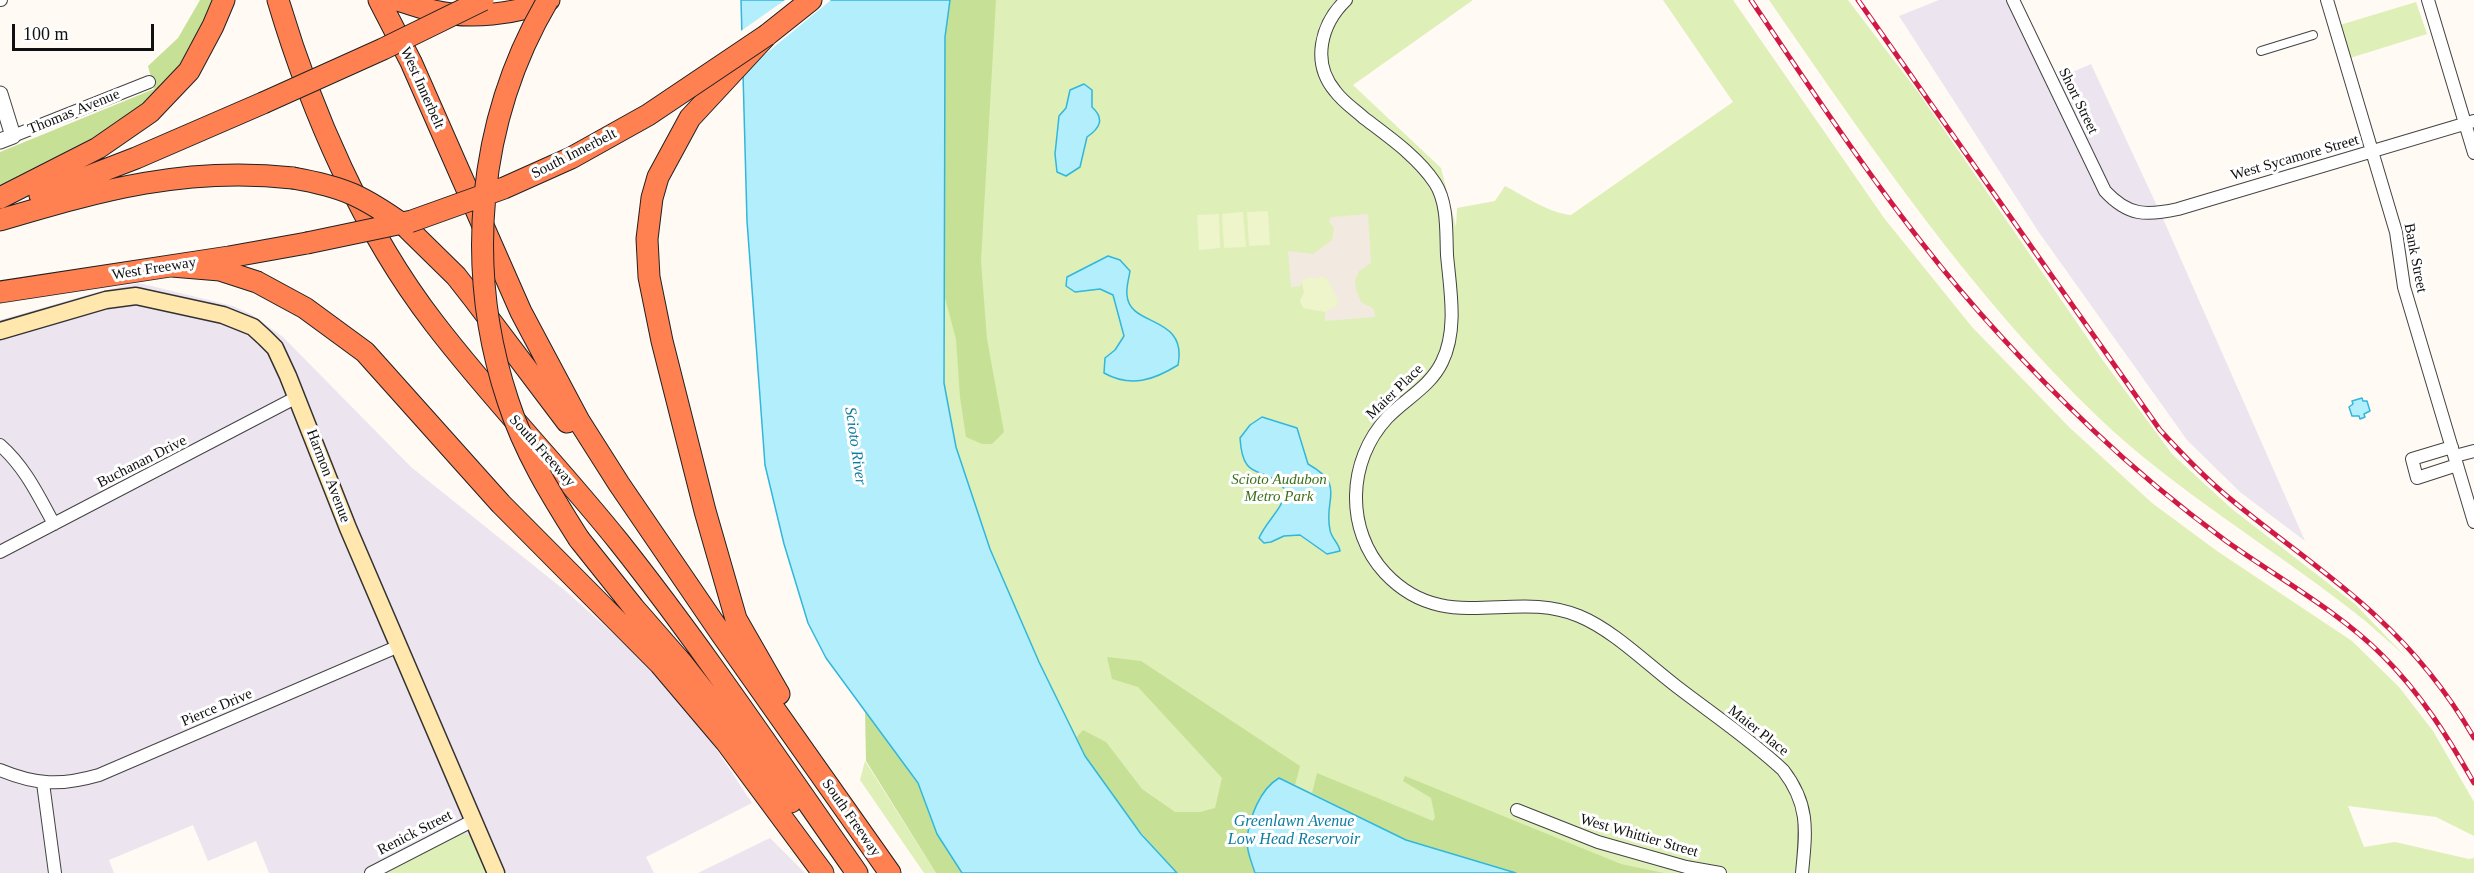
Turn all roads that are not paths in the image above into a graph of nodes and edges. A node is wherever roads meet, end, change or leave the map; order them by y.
1 (224, 0) edge
2 (278, 0) edge
3 (379, 0) edge
4 (398, 0) edge
5 (483, 0) edge
6 (549, 0) edge
7 (811, 0) edge
8 (1346, 0) edge
9 (2013, 0) edge
10 (2327, 0) edge
11 (2428, 0) edge
12 (767, 35) junction
13 (2313, 35) dead end
14 (2260, 51) dead end
15 (149, 82) dead end
16 (0, 94) edge
17 (2470, 122) edge
18 (7, 139) edge
19 (2372, 152) junction
20 (2474, 153) edge
21 (461, 178) joint
22 (0, 198) edge
23 (2124, 208) joint
24 (0, 211) edge
25 (0, 220) edge
26 (307, 243) joint
27 (172, 266) junction
28 (0, 291) edge
29 (0, 331) edge
30 (297, 397) junction
31 (0, 445) edge
32 (2474, 451) edge
33 (2454, 456) junction
34 (643, 520) junction
35 (2474, 522) edge
36 (54, 524) junction
37 (0, 552) edge
38 (399, 646) junction
39 (0, 770) edge
40 (43, 783) junction
41 (1517, 810) dead end
42 (474, 820) junction
43 (871, 845) junction
44 (55, 873) edge
45 (371, 873) edge
46 (496, 873) edge
47 (823, 873) edge
48 (843, 873) edge
49 (857, 873) edge
50 (890, 873) edge
51 (1720, 873) edge
52 (1802, 873) edge

1 - 22 highway
2 - 49 highway, South Freeway
3 - 21 highway, West Innerbelt
4 - 6 highway
5 - 24 highway, bridge
6 - 48 highway, bridge
7 - 12 highway, South Innerbelt
8 - 52 street, Maier Place
9 - 23 street, Short Street
10 - 19 street, Bank Street
11 - 17 street
12 - 26 highway, South Innerbelt, bridge
12 - 43 highway, bridge
13 - 14 street
15 - 18 street, Thomas Avenue
16 - 18 street
17 - 19 street, West Sycamore Street
17 - 20 street
19 - 23 street, West Sycamore Street
19 - 33 street, Bank Street
21 - 34 highway, South Freeway
25 - 34 highway, bridge
26 - 27 highway, West Freeway
27 - 28 highway, West Freeway
27 - 47 highway
29 - 30 main road, Harmon Avenue
30 - 36 street, Buchanan Drive
30 - 38 main road, Harmon Avenue
31 - 36 street
32 - 33 street
33 - 35 street, Bank Street
34 - 43 highway, South Freeway
36 - 37 street, Buchanan Drive
38 - 40 street, Pierce Drive
38 - 42 main road, Harmon Avenue
39 - 40 street, Pierce Drive
40 - 44 street
41 - 51 street, West Whittier Street
42 - 45 street, Renick Street
42 - 46 main road, Harmon Avenue
43 - 50 highway, South Freeway

